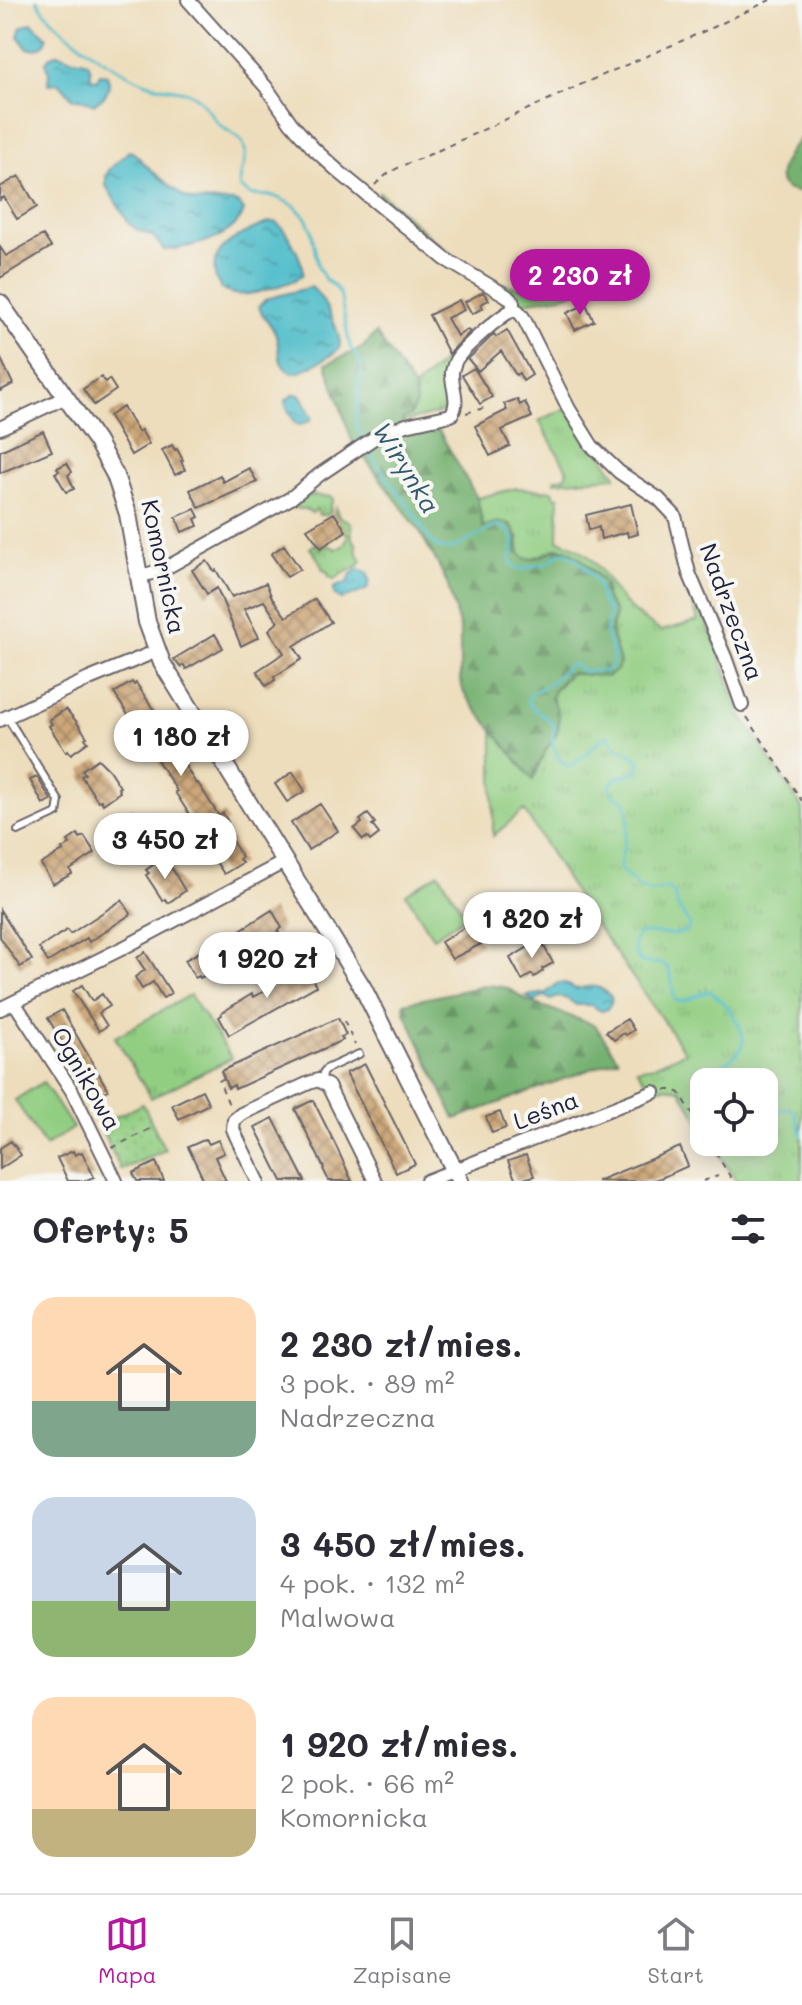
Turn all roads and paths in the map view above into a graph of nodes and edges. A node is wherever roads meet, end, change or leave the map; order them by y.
1 (188, 0) edge
2 (770, 0) edge
3 (367, 195) junction
4 (0, 303) edge
5 (513, 310) junction
6 (66, 397) junction
7 (484, 408) dead end
8 (451, 415) junction
9 (0, 428) edge
10 (139, 577) junction
11 (157, 651) junction
12 (742, 705) joint
13 (3, 717) edge
14 (802, 801) edge
15 (18, 831) dead end
16 (286, 861) junction
17 (14, 1002) junction
18 (0, 1009) edge
19 (344, 1021) dead end
20 (359, 1054) joint
21 (224, 1078) dead end
22 (321, 1081) junction
23 (654, 1092) joint
24 (232, 1110) dead end
25 (690, 1110) edge
26 (150, 1129) dead end
27 (108, 1149) dead end
28 (718, 1156) edge
29 (457, 1175) edge
30 (718, 1176) dead end
31 (116, 1181) edge
32 (258, 1181) edge
33 (375, 1181) edge
34 (427, 1181) edge
35 (703, 1181) edge
36 (733, 1181) edge

1 - 3 street, Nadrzeczna
2 - 3 path
3 - 5 street, Nadrzeczna
4 - 6 street, Komornicka
5 - 8 street
5 - 12 street, Nadrzeczna
6 - 9 street
6 - 10 street, Komornicka
7 - 8 path
8 - 10 street
10 - 11 street, Komornicka
11 - 13 street
11 - 16 street, Komornicka
12 - 14 path
13 - 15 lane
16 - 17 street
16 - 29 street, Komornicka
17 - 18 street
17 - 31 street, Ognikowa
19 - 20 path
20 - 22 lane
21 - 24 path
22 - 32 street
22 - 33 street
23 - 25 path
23 - 29 street, Leśna
26 - 27 path
28 - 36 path
29 - 34 street, Leśna
30 - 35 path

